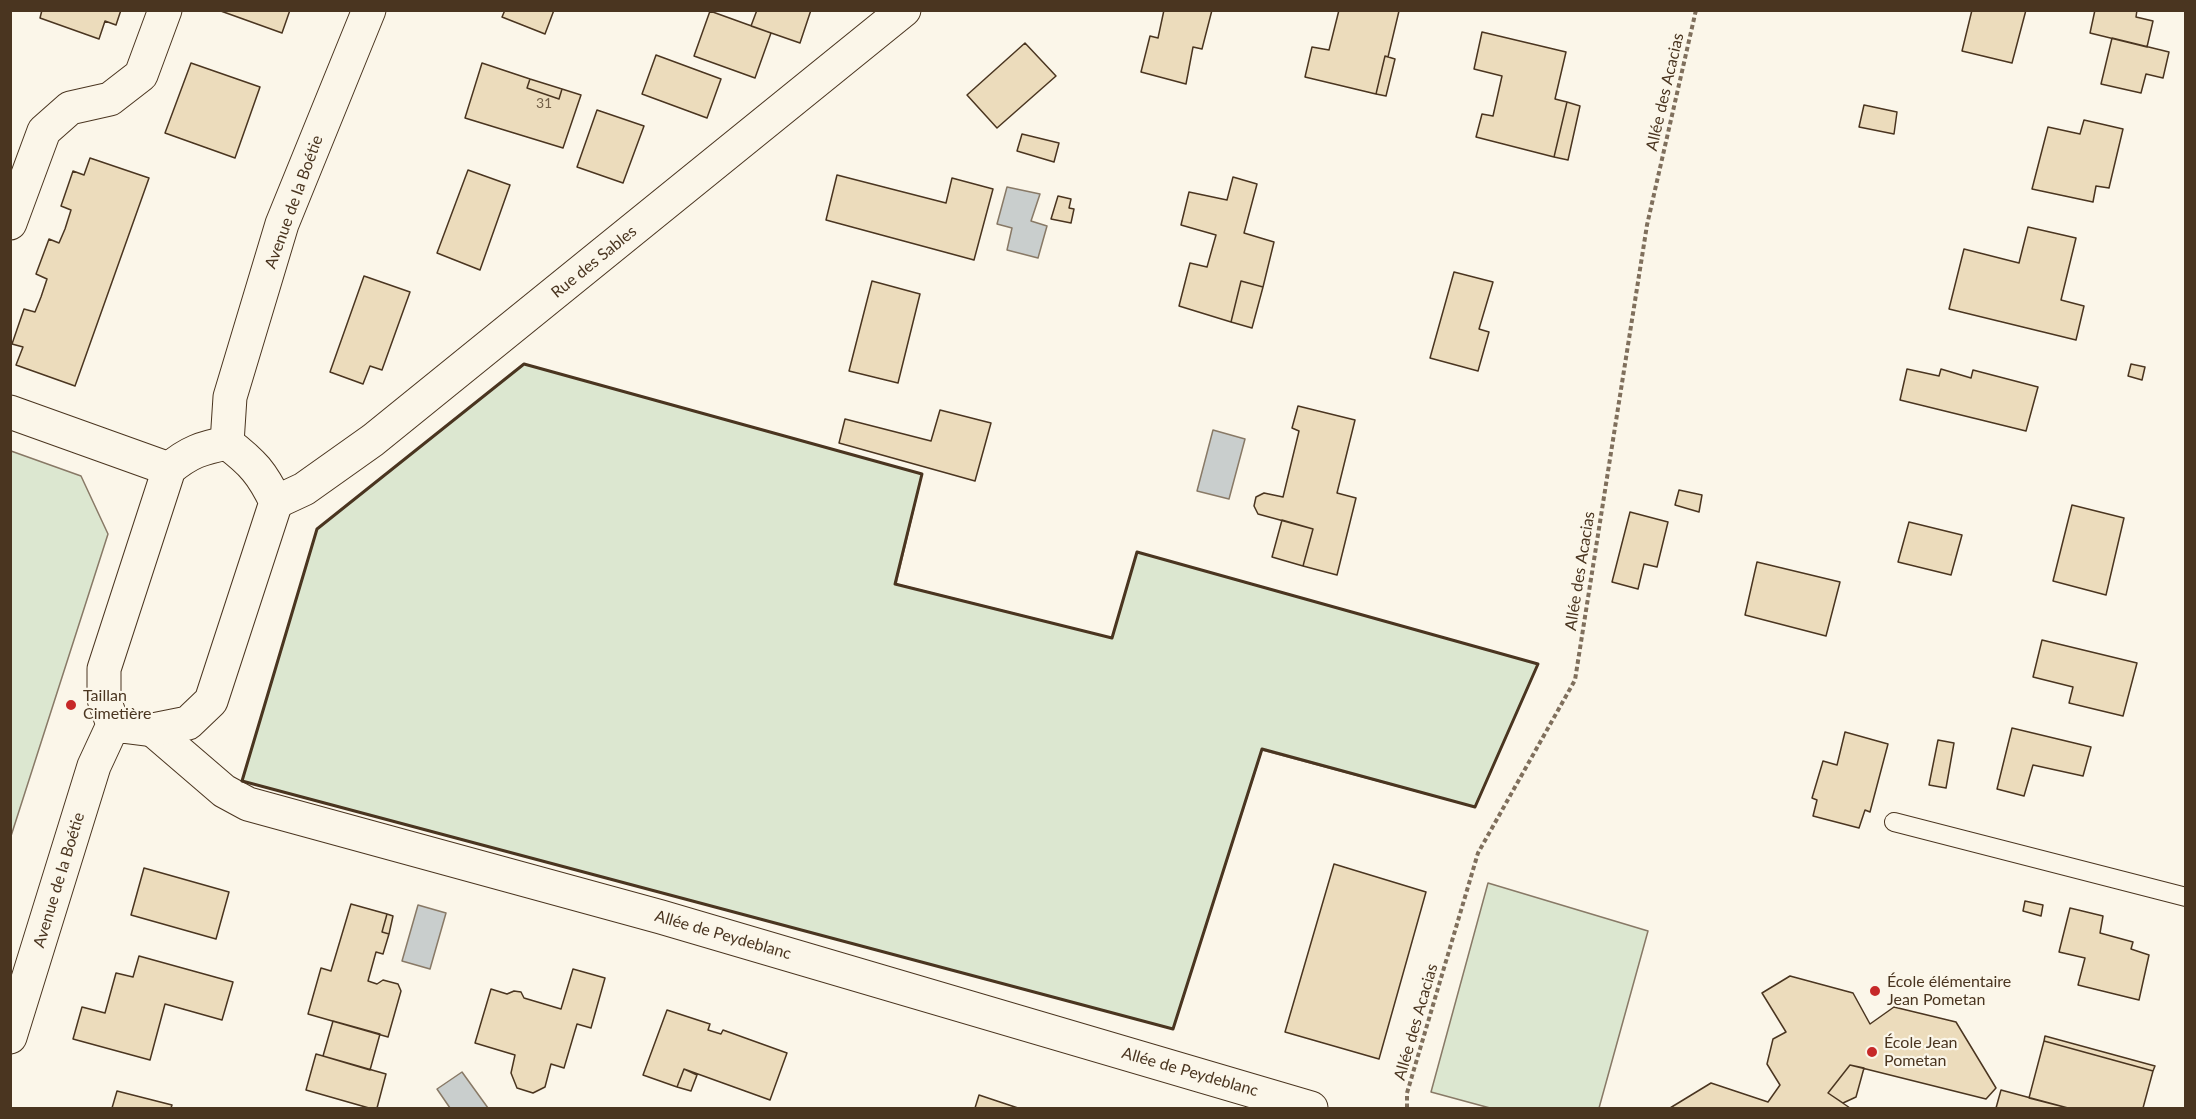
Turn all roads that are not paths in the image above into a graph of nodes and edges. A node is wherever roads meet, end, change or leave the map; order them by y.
1 (165, 10) edge
2 (369, 10) edge
3 (904, 10) edge
4 (10, 223) edge
5 (10, 411) edge
6 (227, 443) junction
7 (169, 469) junction
8 (276, 502) junction
9 (112, 725) junction
10 (153, 730) junction
11 (1894, 822) dead end
12 (2186, 897) edge
13 (10, 1037) edge
14 (1311, 1108) edge

1 - 4 street
2 - 6 street, Avenue de la Boétie
3 - 8 street, Rue des Sables
5 - 7 street
6 - 7 street
6 - 8 street
7 - 9 street
8 - 10 street
9 - 10 street
9 - 13 street, Avenue de la Boétie
10 - 14 street, Allée de Peydeblanc
11 - 12 lane

